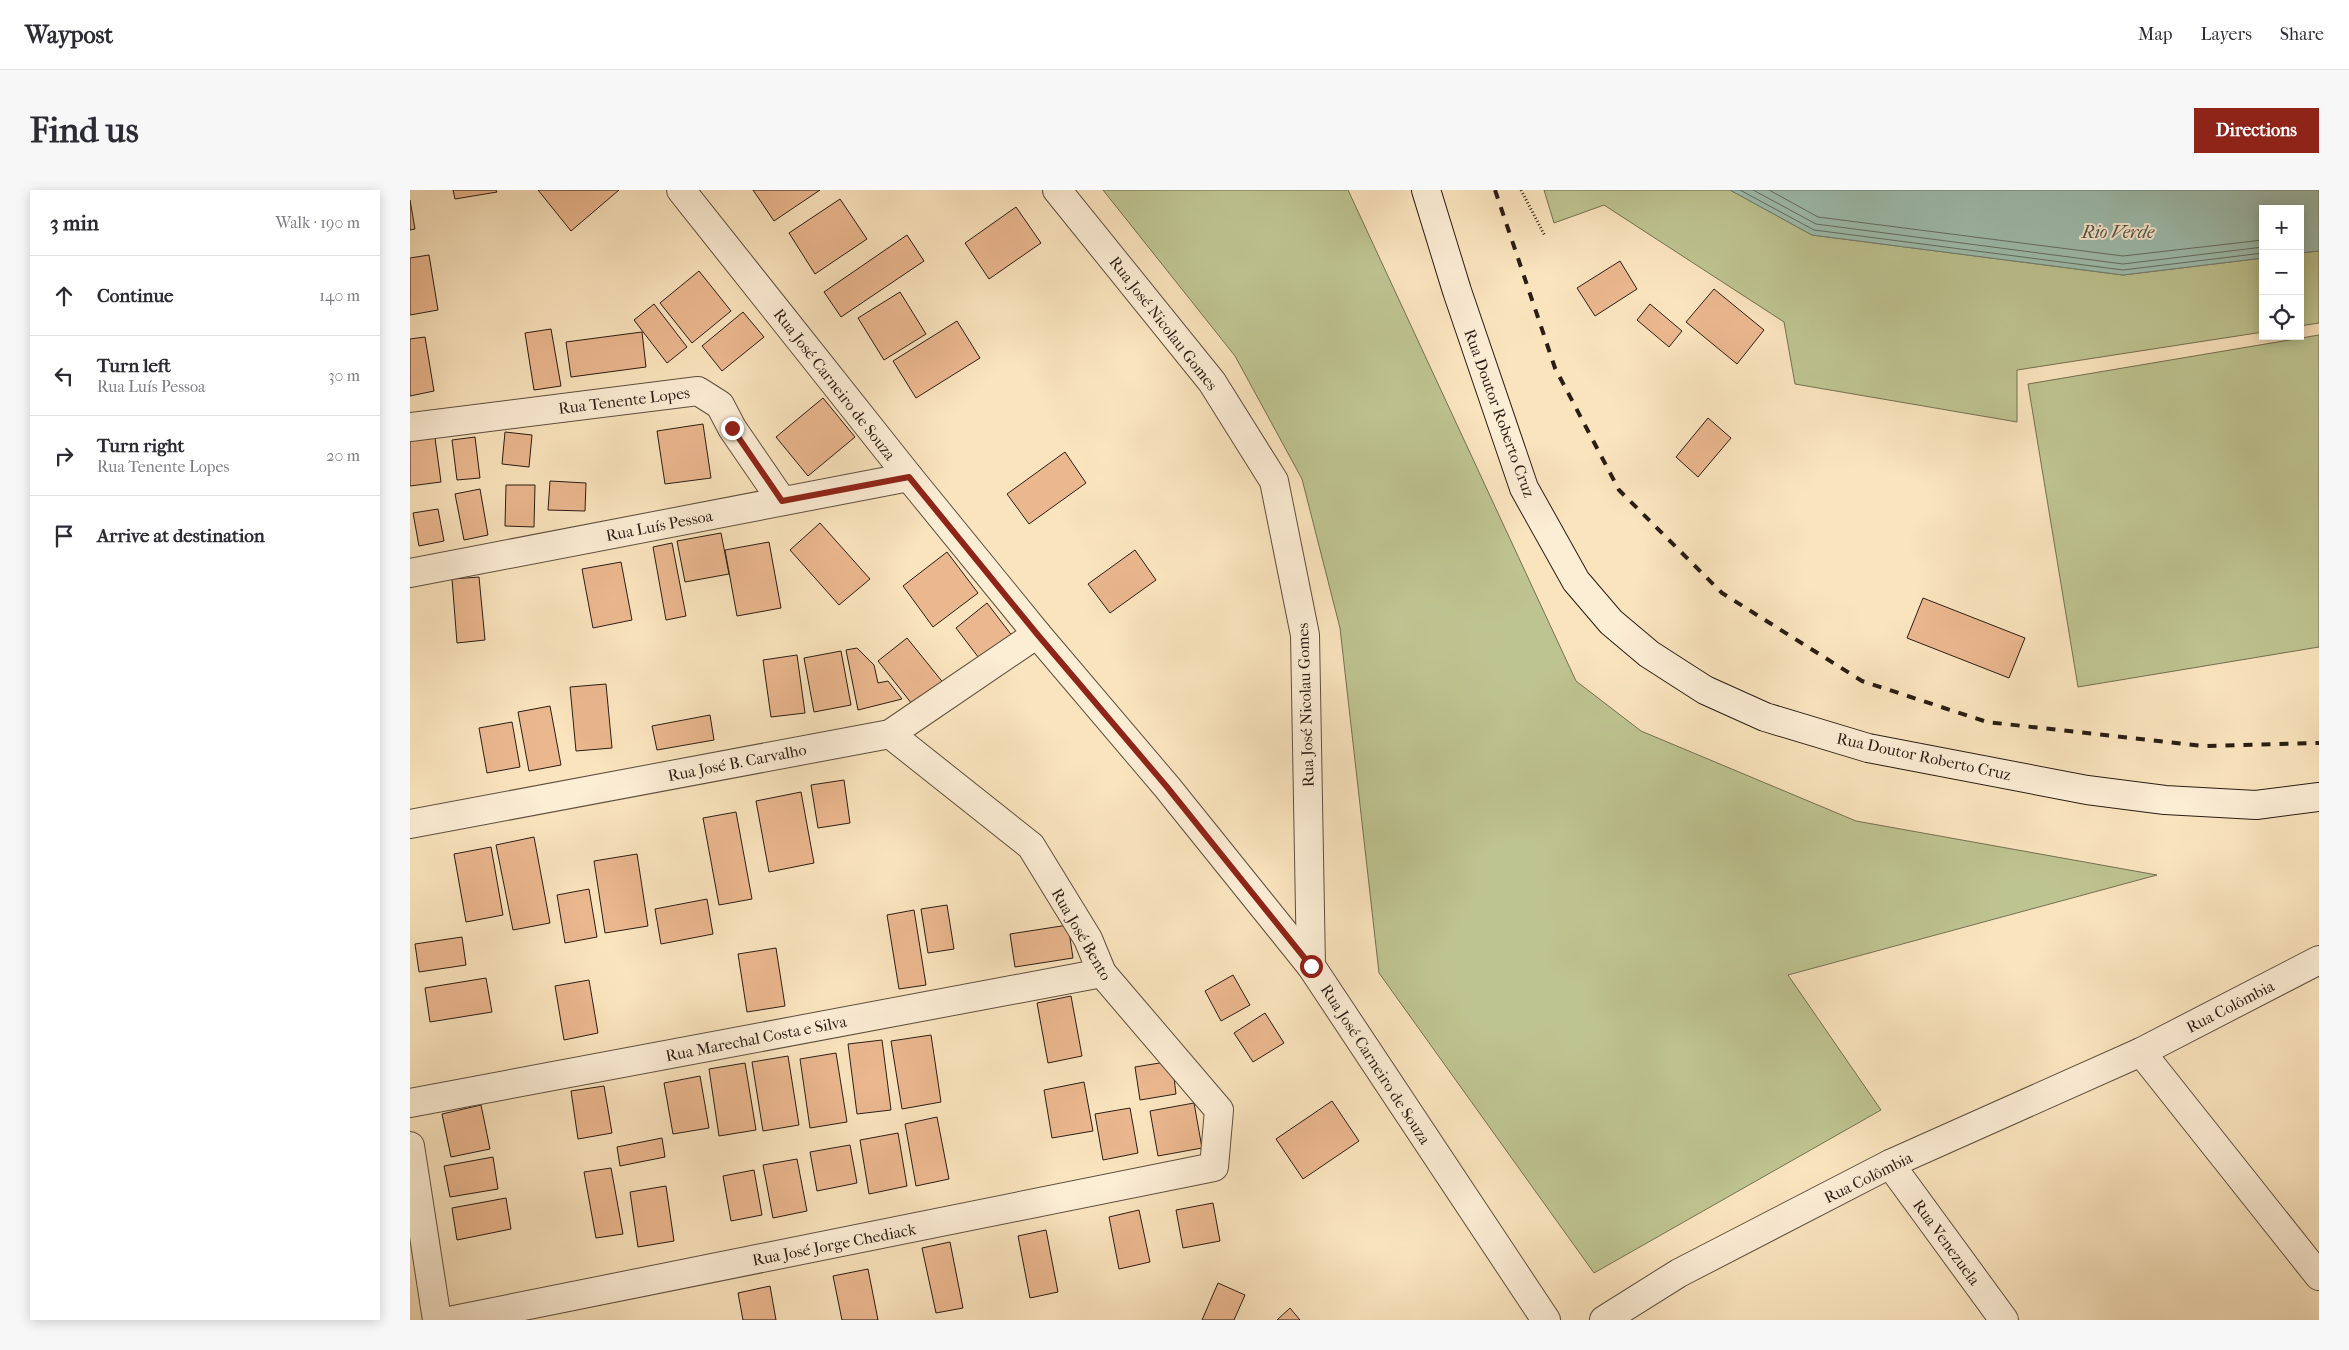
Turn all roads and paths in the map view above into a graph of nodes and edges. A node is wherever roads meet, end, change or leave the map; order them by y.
1 (681, 190) edge
2 (1057, 190) edge
3 (1426, 190) edge
4 (1520, 190) edge
5 (1545, 236) dead end
6 (410, 427) edge
7 (909, 477) junction
8 (782, 501) junction
9 (410, 573) edge
10 (1037, 634) junction
11 (890, 734) junction
12 (2319, 797) edge
13 (410, 824) edge
14 (2319, 960) edge
15 (1311, 966) junction
16 (1102, 973) junction
17 (2141, 1052) junction
18 (410, 1103) edge
19 (410, 1146) edge
20 (1890, 1164) junction
21 (1214, 1168) joint
22 (414, 1203) edge
23 (2319, 1276) edge
24 (437, 1320) edge
25 (454, 1320) edge
26 (1546, 1320) edge
27 (1604, 1320) edge
28 (2004, 1320) edge

1 - 7 street, Rua José Carneiro de Souza
2 - 15 street, Rua José Nicolau Gomes
3 - 12 street, Rua Doutor Roberto Cruz
4 - 5 path
6 - 8 street, Rua Tenente Lopes
7 - 8 street, Rua Luís Pessoa
7 - 10 street, Rua José Carneiro de Souza
8 - 9 street, Rua Luís Pessoa
10 - 11 street, Rua José B. Carvalho
10 - 15 street, Rua José Carneiro de Souza
11 - 13 street, Rua José B. Carvalho
11 - 16 street, Rua José Bento
14 - 17 street, Rua Colômbia
15 - 26 street, Rua José Carneiro de Souza
16 - 18 street, Rua Marechal Costa e Silva
16 - 21 street, Rua José Bento
17 - 20 street, Rua Colômbia
17 - 23 street
19 - 22 street
20 - 27 street, Rua Colômbia
20 - 28 street, Rua Venezuela
21 - 25 street, Rua José Jorge Chediack
22 - 24 street

